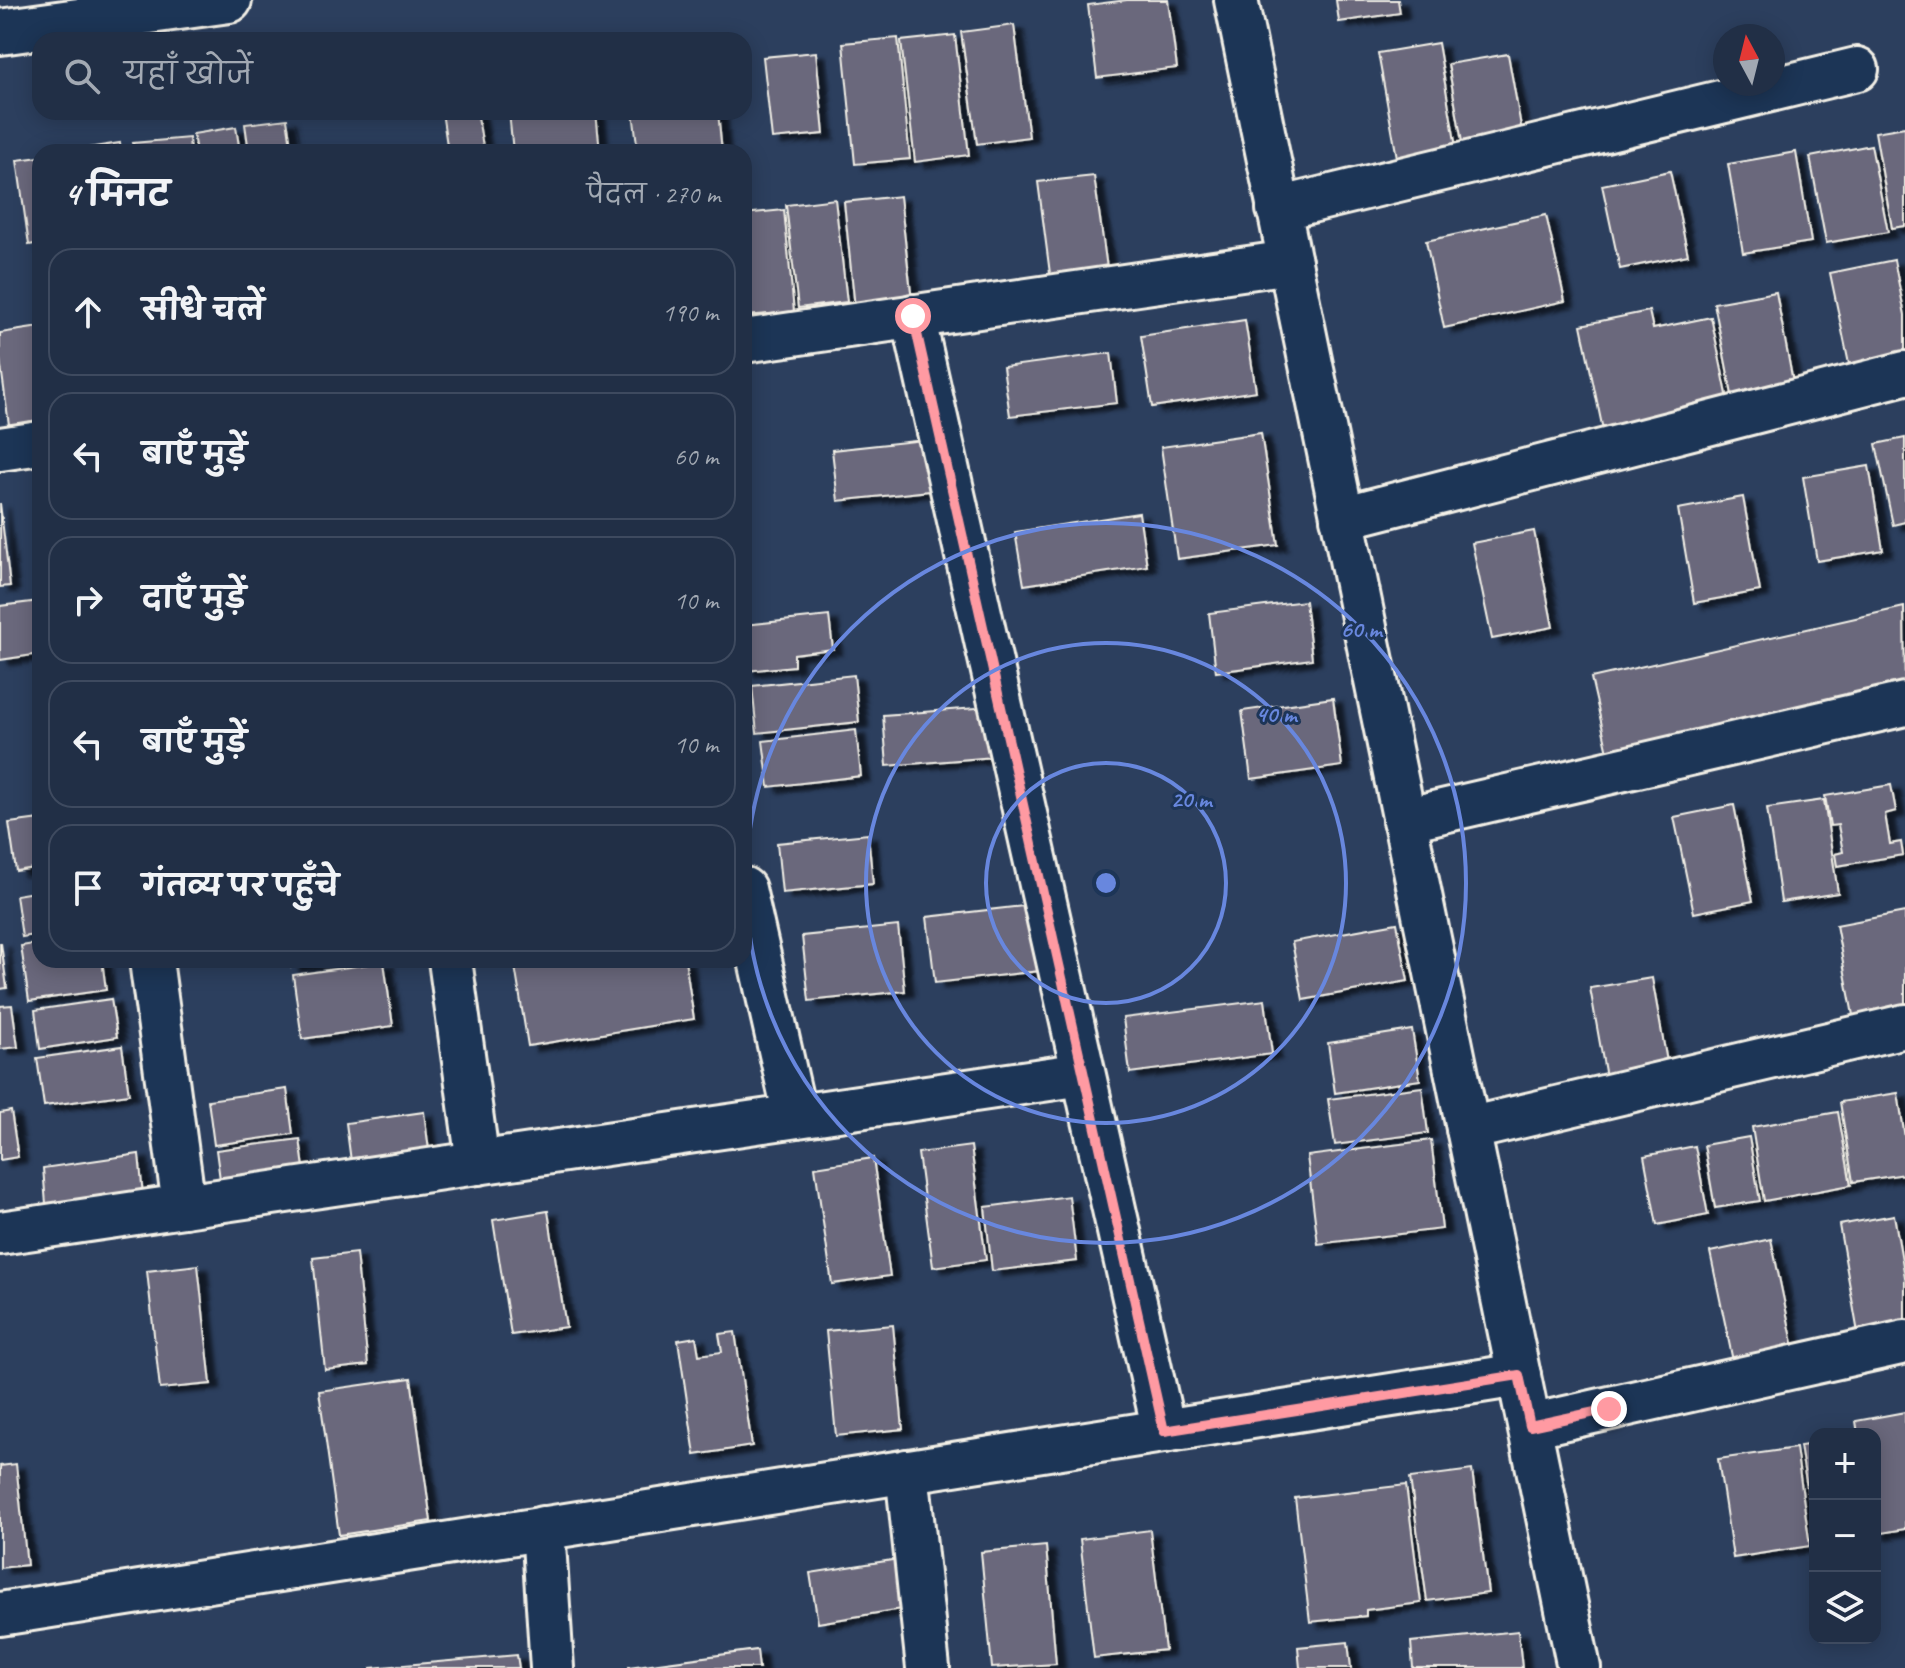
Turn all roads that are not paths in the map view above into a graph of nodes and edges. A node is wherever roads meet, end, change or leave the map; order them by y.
1 (229, 0) edge
2 (1236, 0) edge
3 (0, 32) edge
4 (1857, 69) dead end
5 (1278, 209) junction
6 (1290, 262) junction
7 (913, 316) junction
8 (752, 340) edge
9 (1905, 373) edge
10 (32, 444) edge
11 (0, 449) edge
12 (1342, 518) junction
13 (1905, 704) edge
14 (1404, 820) junction
15 (752, 925) edge
16 (152, 968) edge
17 (451, 968) edge
18 (1905, 1026) edge
19 (1083, 1074) junction
20 (795, 1116) junction
21 (1468, 1129) junction
22 (478, 1163) junction
23 (184, 1206) junction
24 (0, 1233) edge
25 (1905, 1342) edge
26 (1519, 1375) junction
27 (1530, 1426) junction
28 (1164, 1431) junction
29 (907, 1471) junction
30 (543, 1528) junction
31 (0, 1614) edge
32 (552, 1668) edge
33 (928, 1668) edge
34 (1579, 1668) edge

1 - 3 street
2 - 5 street
4 - 5 street
5 - 6 street
6 - 7 street
6 - 12 street
7 - 8 street
7 - 19 street
9 - 12 street
10 - 11 street
12 - 14 street
13 - 14 street
14 - 21 street
15 - 20 street
16 - 23 street
17 - 22 street
18 - 21 street
19 - 20 street
19 - 28 street
20 - 22 street
21 - 26 street
22 - 23 street
23 - 24 street
25 - 27 street
26 - 27 street
26 - 28 street
27 - 34 street
28 - 29 street
29 - 30 street
29 - 33 street
30 - 31 street
30 - 32 street

